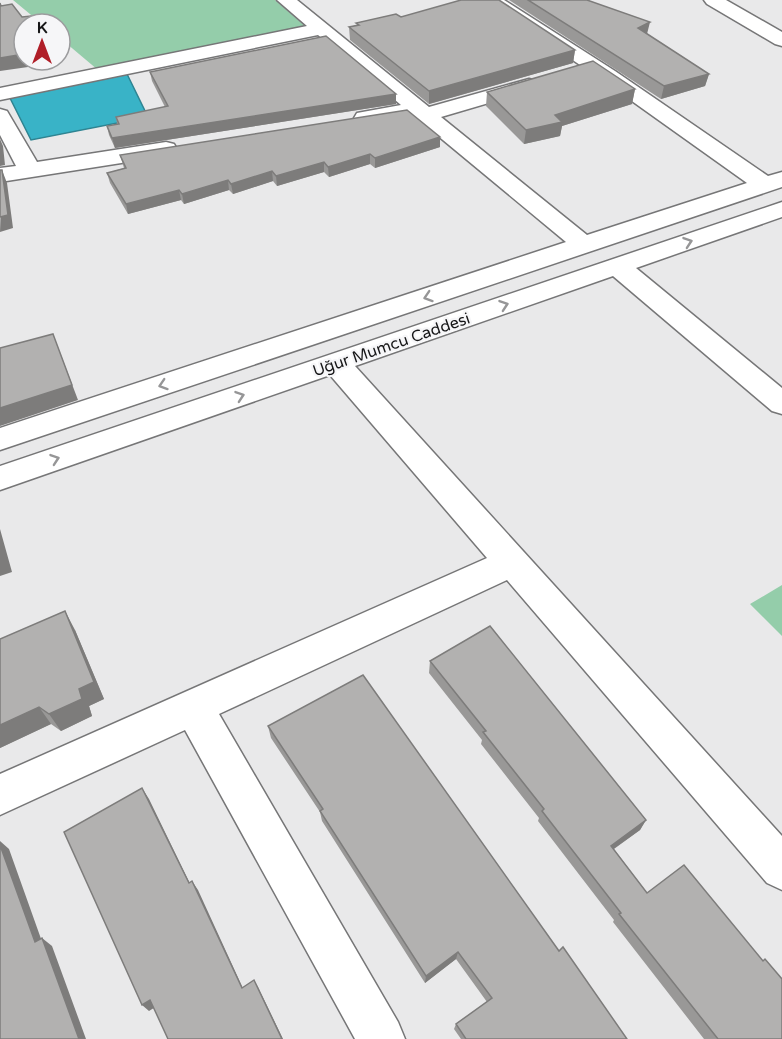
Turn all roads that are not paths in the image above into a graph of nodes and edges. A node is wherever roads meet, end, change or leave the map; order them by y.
1 (286, 0) edge
2 (492, 0) edge
3 (713, 0) edge
4 (322, 29) junction
5 (782, 40) edge
6 (594, 66) junction
7 (571, 73) edge
8 (548, 79) edge
9 (0, 94) edge
10 (420, 112) junction
11 (0, 115) edge
12 (346, 121) edge
13 (182, 147) edge
14 (30, 170) junction
15 (0, 175) edge
16 (773, 182) edge
17 (782, 209) edge
18 (584, 245) junction
19 (617, 266) junction
20 (336, 363) junction
21 (782, 404) edge
22 (0, 439) edge
23 (0, 478) edge
24 (510, 563) junction
25 (194, 708) junction
26 (0, 795) edge
27 (782, 868) edge
28 (381, 1039) edge

1 - 4 street
2 - 6 street
3 - 5 street
4 - 9 street
4 - 10 street
6 - 7 street
6 - 16 street
8 - 10 street
10 - 12 street
10 - 18 street
11 - 14 street
13 - 14 street
14 - 15 street
16 - 18 street, Uğur Mumcu Caddesi
19 -> 17 street, Uğur Mumcu Caddesi
18 -> 22 street, Uğur Mumcu Caddesi
20 -> 19 street, Uğur Mumcu Caddesi
19 - 21 street
23 -> 20 street, Uğur Mumcu Caddesi
20 - 24 street
24 - 25 street
24 - 27 street
25 - 26 street
25 - 28 street

